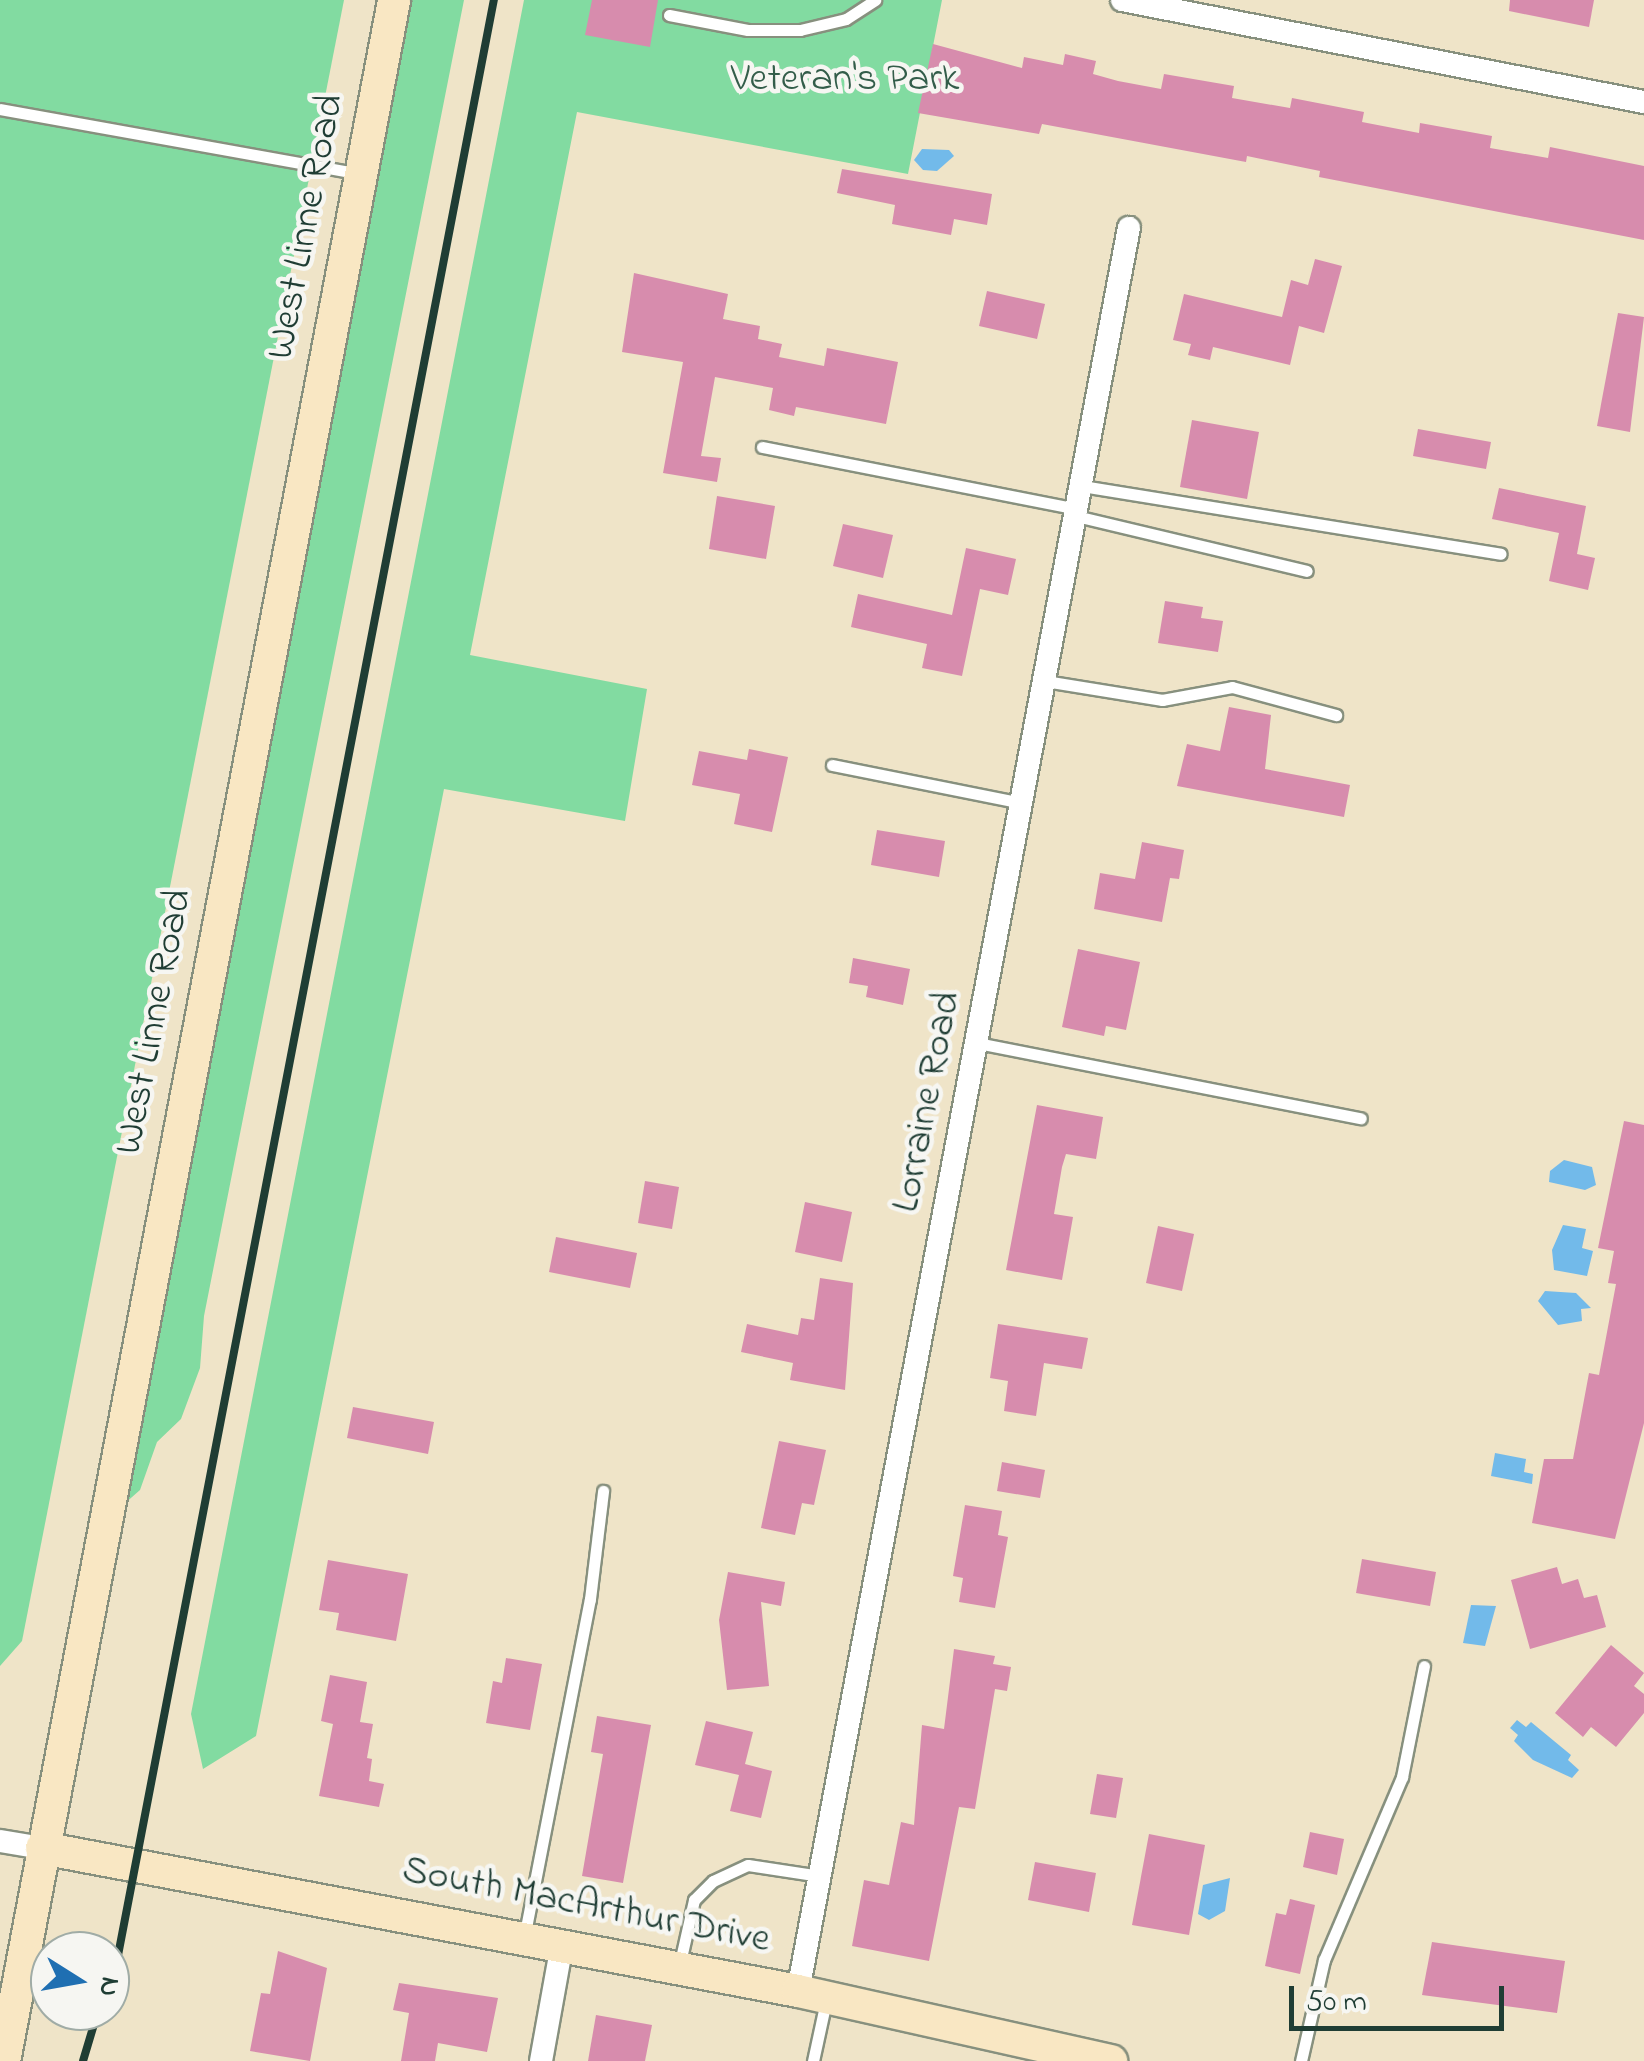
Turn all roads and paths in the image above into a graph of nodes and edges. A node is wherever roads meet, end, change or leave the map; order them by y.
1 (394, 0) edge
2 (874, 0) edge
3 (1122, 0) edge
4 (670, 16) dead end
5 (1644, 102) edge
6 (0, 109) edge
7 (360, 174) junction
8 (1129, 228) dead end
9 (762, 447) dead end
10 (1079, 503) junction
11 (1501, 554) dead end
12 (1307, 571) dead end
13 (1045, 681) junction
14 (1336, 715) dead end
15 (832, 765) dead end
16 (1022, 803) junction
17 (977, 1042) junction
18 (1360, 1118) dead end
19 (603, 1491) dead end
20 (1424, 1666) dead end
21 (0, 1841) edge
22 (42, 1848) junction
23 (820, 1876) junction
24 (524, 1938) junction
25 (562, 1944) junction
26 (679, 1967) junction
27 (813, 1994) junction
28 (4, 2061) edge
29 (541, 2061) edge
30 (814, 2061) edge
31 (1111, 2061) edge
32 (1302, 2061) edge

1 - 7 street, West Linne Road
2 - 4 lane
3 - 5 street
6 - 7 lane
7 - 22 street, West Linne Road
8 - 10 street, Lorraine Road
9 - 10 lane
10 - 11 lane
10 - 12 lane
10 - 13 street, Lorraine Road
13 - 14 lane
13 - 16 street, Lorraine Road
15 - 16 lane
16 - 17 street, Lorraine Road
17 - 18 lane
17 - 23 street, Lorraine Road
19 - 24 lane
20 - 32 lane
21 - 22 street
22 - 24 street, South MacArthur Drive
22 - 28 street, West Linne Road
23 - 26 lane
23 - 27 street, Lorraine Road
24 - 25 street, South MacArthur Drive
25 - 26 street, South MacArthur Drive
25 - 29 street
26 - 27 street, South MacArthur Drive
27 - 30 lane
27 - 31 street, South MacArthur Drive

